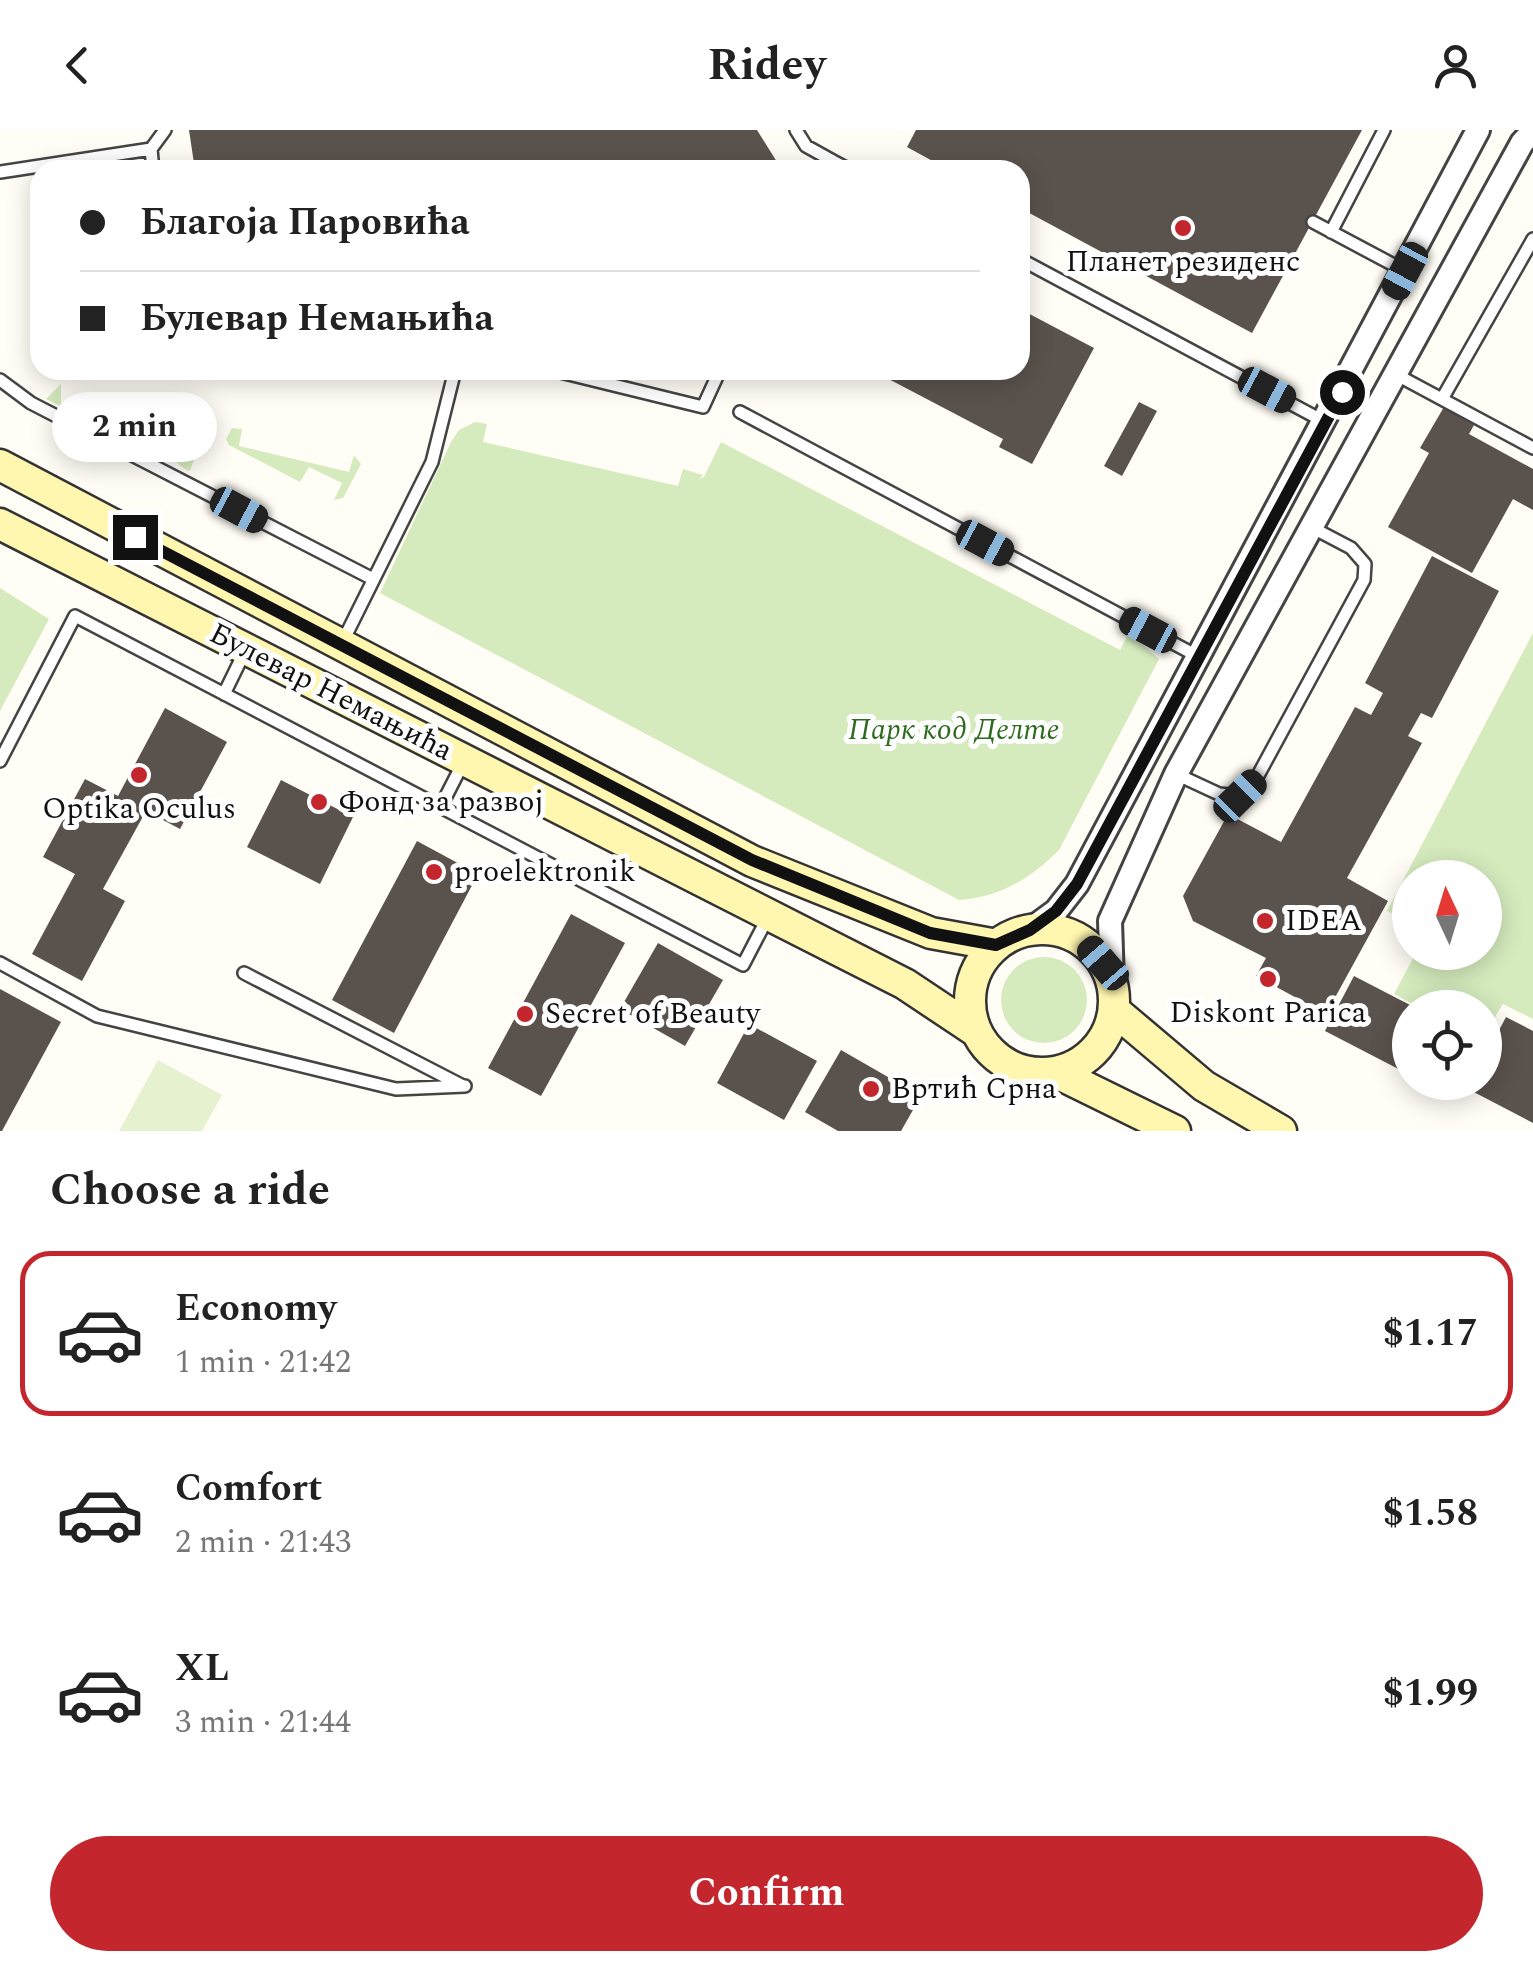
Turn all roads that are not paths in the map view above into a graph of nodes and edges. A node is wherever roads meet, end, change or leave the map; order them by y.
1 (165, 130) edge
2 (796, 130) edge
3 (1384, 130) edge
4 (1478, 130) edge
5 (1529, 141) edge
6 (151, 149) junction
7 (79, 160) edge
8 (152, 160) edge
9 (824, 160) edge
10 (30, 167) edge
11 (0, 172) edge
12 (1313, 222) dead end
13 (1331, 232) junction
14 (1533, 240) edge
15 (1030, 264) edge
16 (1405, 271) junction
17 (1396, 374) junction
18 (0, 380) edge
19 (452, 380) edge
20 (594, 380) edge
21 (715, 380) edge
22 (1442, 399) junction
23 (740, 412) dead end
24 (1326, 422) junction
25 (1533, 448) edge
26 (0, 465) edge
27 (1310, 526) junction
28 (4, 528) edge
29 (373, 579) junction
30 (340, 647) junction
31 (246, 649) junction
32 (1199, 657) junction
33 (224, 694) junction
34 (464, 760) junction
35 (0, 761) edge
36 (1176, 774) junction
37 (440, 806) junction
38 (769, 916) junction
39 (1030, 930) junction
40 (996, 945) junction
41 (0, 963) edge
42 (244, 973) dead end
43 (1113, 996) junction
44 (977, 1032) junction
45 (1054, 1072) junction
46 (1175, 1131) edge
47 (1281, 1131) edge

1 - 6 lane
2 - 9 lane
3 - 13 lane
4 - 16 street
5 - 17 street
6 - 7 lane
6 - 8 lane
10 - 11 lane
12 - 13 lane
13 - 16 lane
14 - 22 lane
15 - 24 lane
16 - 24 street
17 - 22 lane
17 - 27 street
18 - 29 lane
19 - 29 lane
20 - 21 lane
22 - 25 lane
23 - 32 lane
24 - 32 street
26 - 30 street, Булевар Немањића
27 - 36 street
27 - 36 lane
28 - 31 street, Булевар Немањића
29 - 30 lane
30 - 40 street, Булевар Немањића
31 - 33 lane
31 - 34 street, Булевар Немањића
32 - 39 street
33 - 35 lane
33 - 37 lane
34 - 37 lane
34 - 38 street, Булевар Немањића
36 - 43 street
37 - 38 lane
38 - 44 street, Булевар Немањића
39 - 40 street
39 - 43 street
40 - 44 street
41 - 42 lane
43 - 45 street
43 - 47 street
44 - 45 street
45 - 46 street

